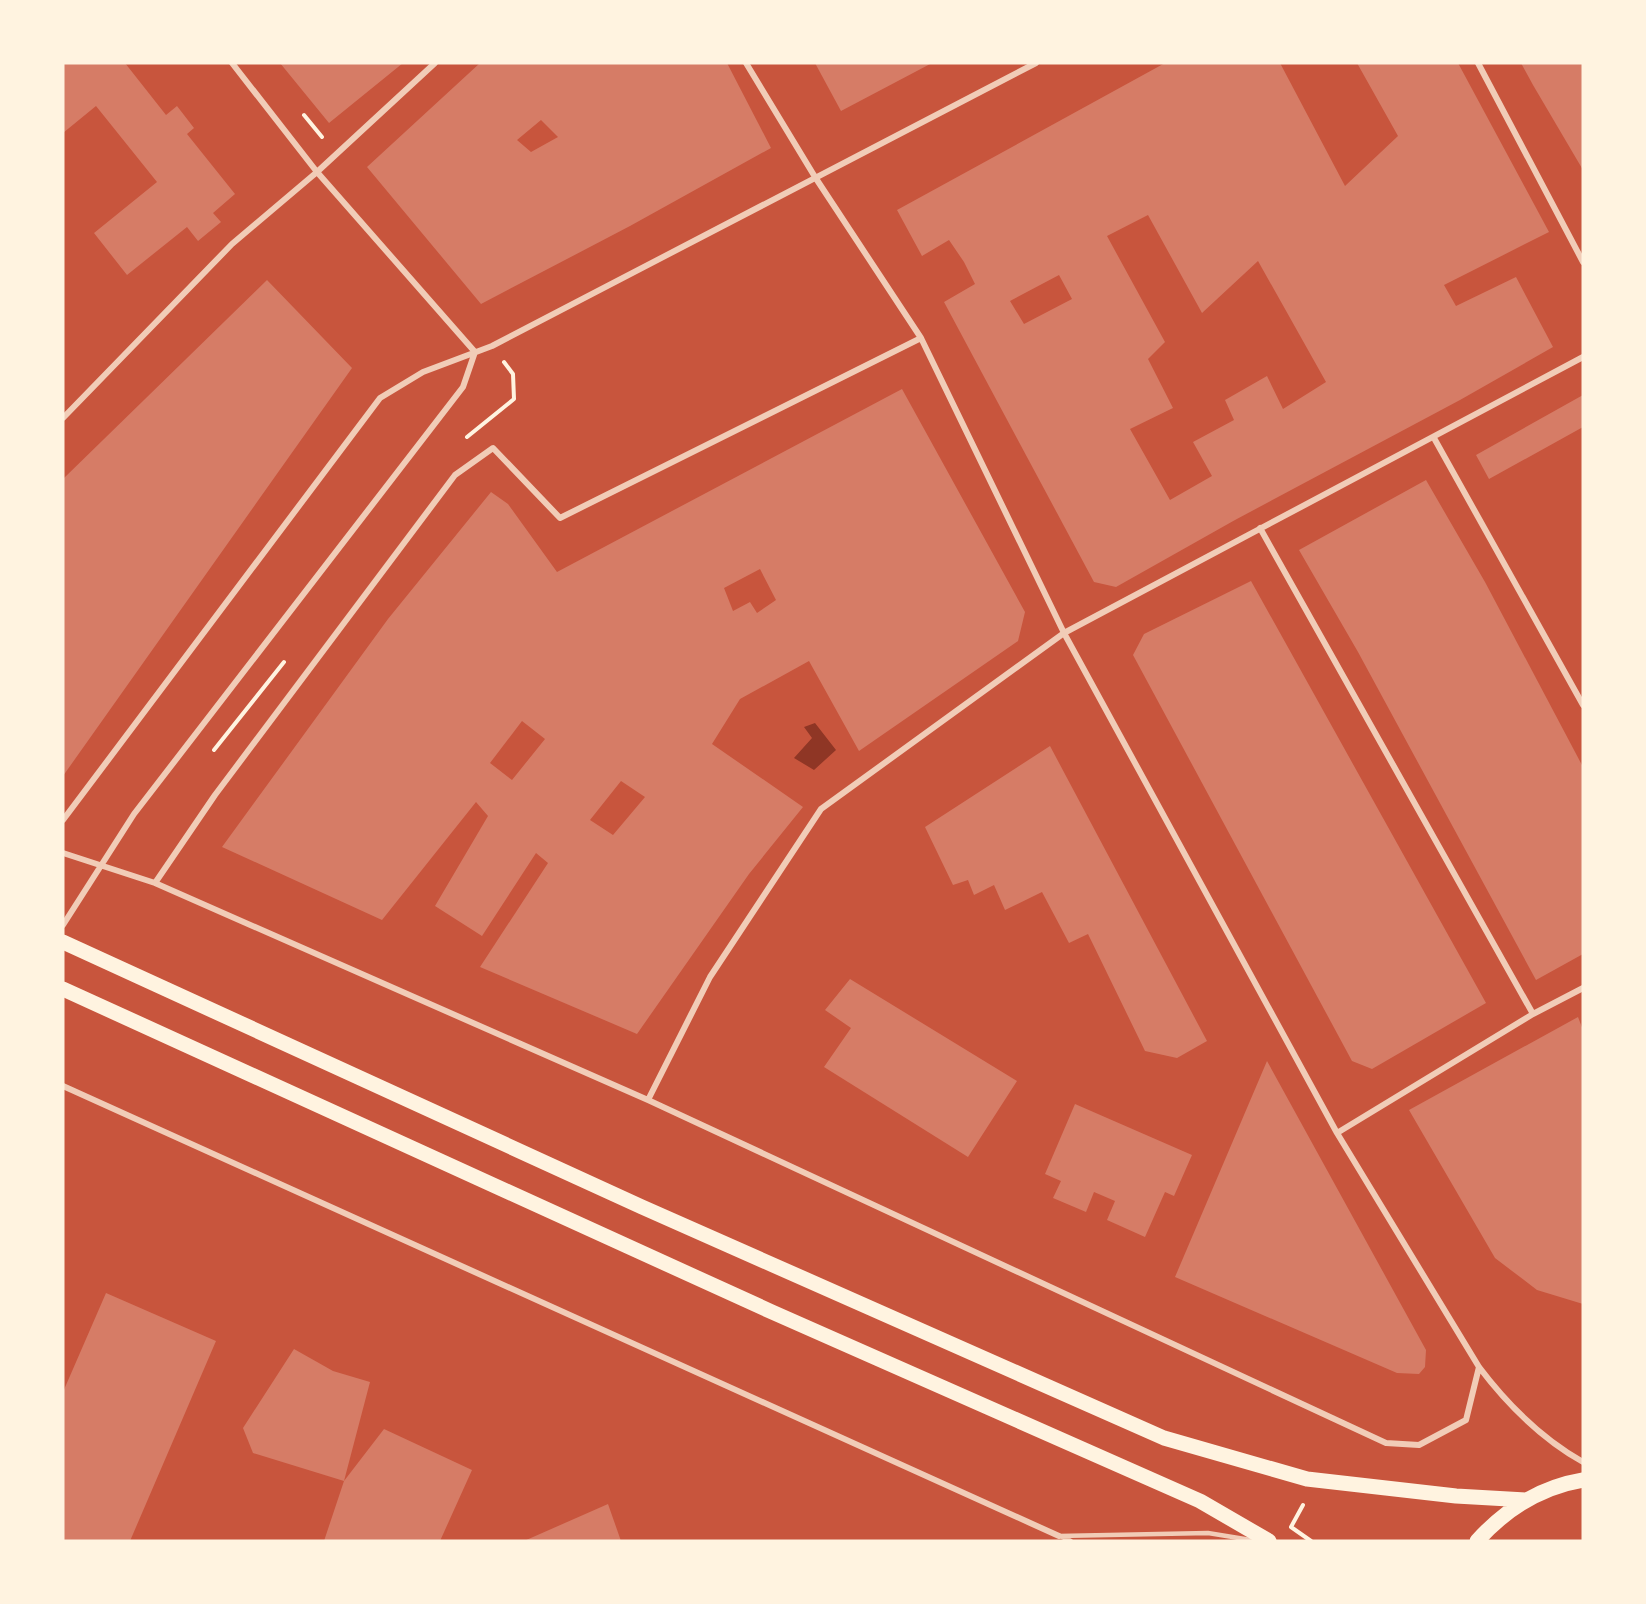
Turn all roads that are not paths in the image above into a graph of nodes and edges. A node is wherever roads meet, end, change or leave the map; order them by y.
1 (232, 63) edge
2 (435, 63) edge
3 (746, 63) edge
4 (1036, 63) edge
5 (1478, 63) edge
6 (317, 172) junction
7 (815, 177) junction
8 (1583, 262) edge
9 (921, 338) junction
10 (475, 352) junction
11 (1583, 357) edge
12 (63, 418) edge
13 (1434, 438) junction
14 (1260, 528) junction
15 (1064, 633) junction
16 (1583, 705) edge
17 (63, 820) edge
18 (63, 853) edge
19 (155, 883) junction
20 (63, 925) edge
21 (63, 942) edge
22 (1583, 988) edge
23 (63, 989) edge
24 (1533, 1014) junction
25 (63, 1086) edge
26 (648, 1100) junction
27 (1337, 1133) junction
28 (1479, 1367) junction
29 (1583, 1462) edge
30 (1583, 1480) edge
31 (1526, 1500) junction
32 (1059, 1536) junction
33 (1071, 1541) edge
34 (1257, 1541) edge
35 (1269, 1541) edge
36 (1477, 1541) edge

1 - 6 street
2 - 6 street
3 - 7 street
4 - 7 street
5 - 8 street
6 - 10 street
6 - 12 street
7 - 9 street
7 - 10 street
9 - 15 street
9 - 19 street
10 - 17 street
10 - 20 street
11 - 13 street
13 - 14 street
13 - 16 street
14 - 15 street
14 - 24 street
15 - 26 street
15 - 27 street
18 - 19 street
19 - 26 street
21 - 31 main road
22 - 24 street
23 - 35 main road
24 - 27 street
25 - 32 street
26 - 28 street
27 - 28 street
28 - 29 street
30 - 31 main road
31 - 36 main road
32 - 33 lane
32 - 34 lane

